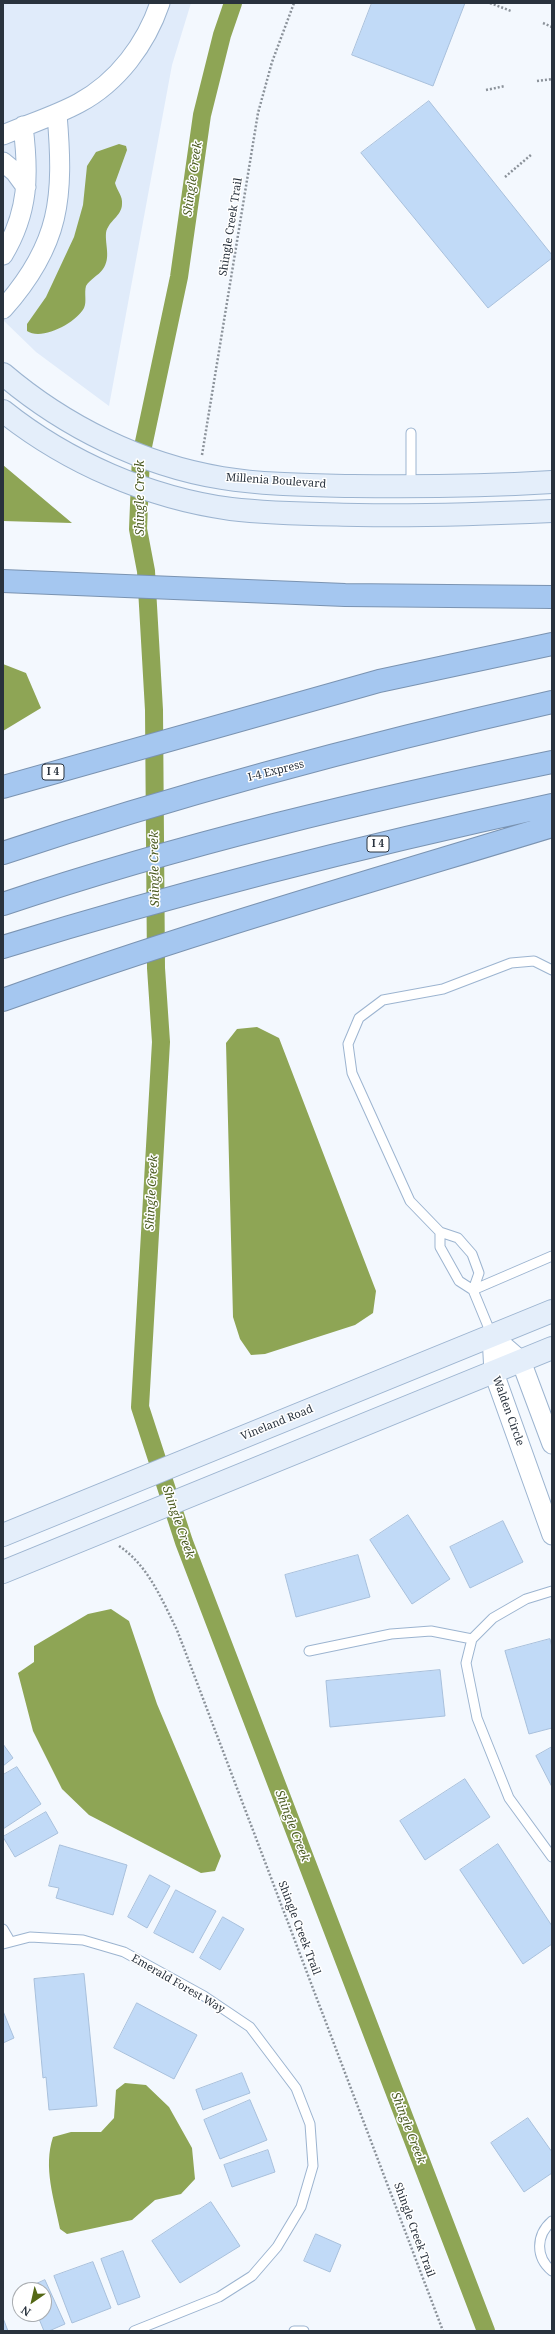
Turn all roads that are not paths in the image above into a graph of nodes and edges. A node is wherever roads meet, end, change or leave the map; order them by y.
1 (160, 3) edge
2 (57, 114) junction
3 (23, 126) junction
4 (3, 134) edge
5 (3, 162) edge
6 (26, 187) junction
7 (3, 255) edge
8 (3, 309) edge
9 (3, 374) edge
10 (3, 411) edge
11 (411, 433) dead end
12 (552, 482) edge
13 (411, 486) junction
14 (552, 511) edge
15 (3, 581) edge
16 (552, 597) edge
17 (552, 644) edge
18 (552, 702) edge
19 (552, 762) edge
20 (3, 786) edge
21 (552, 805) edge
22 (552, 826) edge
23 (3, 853) edge
24 (3, 904) edge
25 (3, 947) edge
26 (552, 970) edge
27 (3, 1000) edge
28 (440, 1232) junction
29 (552, 1256) edge
30 (473, 1290) junction
31 (552, 1311) edge
32 (492, 1336) junction
33 (552, 1348) edge
34 (521, 1361) junction
35 (494, 1373) junction
36 (552, 1444) edge
37 (3, 1535) edge
38 (552, 1535) edge
39 (3, 1572) edge
40 (552, 1591) edge
41 (472, 1639) junction
42 (309, 1651) dead end
43 (552, 1857) edge
44 (3, 1929) edge
45 (6, 1943) edge
46 (552, 2221) edge
47 (552, 2270) edge
48 (134, 2331) edge
49 (294, 2331) edge
50 (304, 2331) edge

1 - 2 street
2 - 3 street
2 - 8 street
3 - 4 street
3 - 6 street
5 - 6 street
6 - 7 street
9 - 13 street, Millenia Boulevard
10 - 14 street
11 - 13 lane
12 - 13 street, Millenia Boulevard
15 - 16 highway
17 - 20 highway, I 4
18 - 23 highway, I-4 Express
19 - 24 highway
21 - 25 highway, I 4
22 - 27 highway
26 - 28 lane
28 - 30 lane
28 - 30 lane
29 - 30 lane
30 - 32 lane
31 - 32 street, Vineland Road
32 - 34 street
32 - 35 street, Walden Circle
32 - 37 street, Vineland Road
33 - 34 street
34 - 35 street
34 - 36 street
35 - 38 street, Walden Circle
35 - 39 street
40 - 41 lane
41 - 42 lane
41 - 43 lane
44 - 45 lane
45 - 48 lane, Emerald Forest Way
46 - 47 lane
49 - 50 lane

